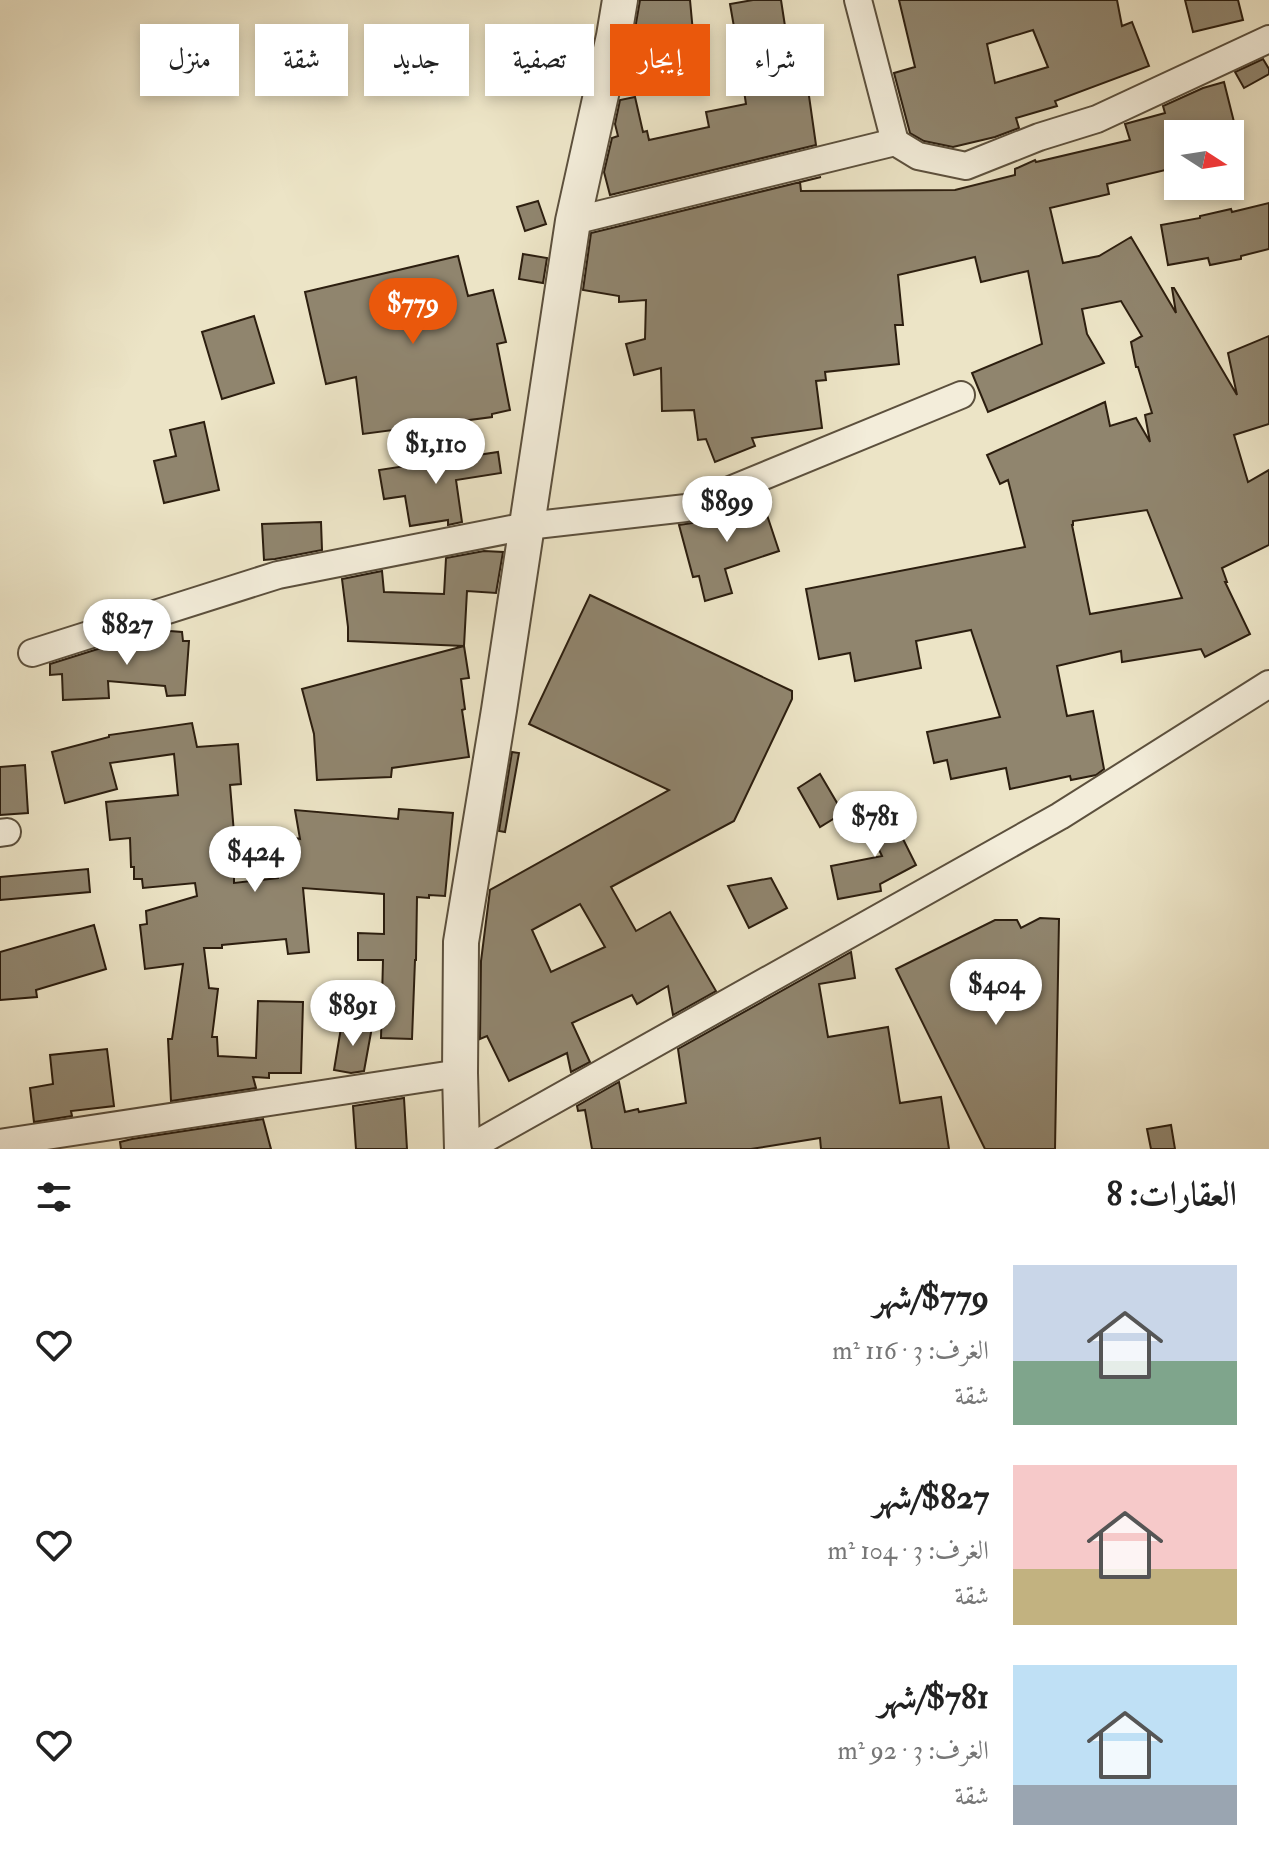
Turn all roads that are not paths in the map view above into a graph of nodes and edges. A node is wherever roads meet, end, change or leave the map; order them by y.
1 (620, 0) edge
2 (858, 0) edge
3 (1269, 39) edge
4 (895, 142) junction
5 (573, 221) junction
6 (961, 395) dead end
7 (527, 526) junction
8 (32, 653) dead end
9 (1269, 684) edge
10 (460, 1073) junction
11 (0, 1143) edge
12 (465, 1149) edge

1 - 5 street
2 - 4 street
3 - 4 street
4 - 5 street
5 - 7 street
6 - 7 street
7 - 8 street
7 - 10 street
9 - 12 street
10 - 11 street
10 - 12 street

